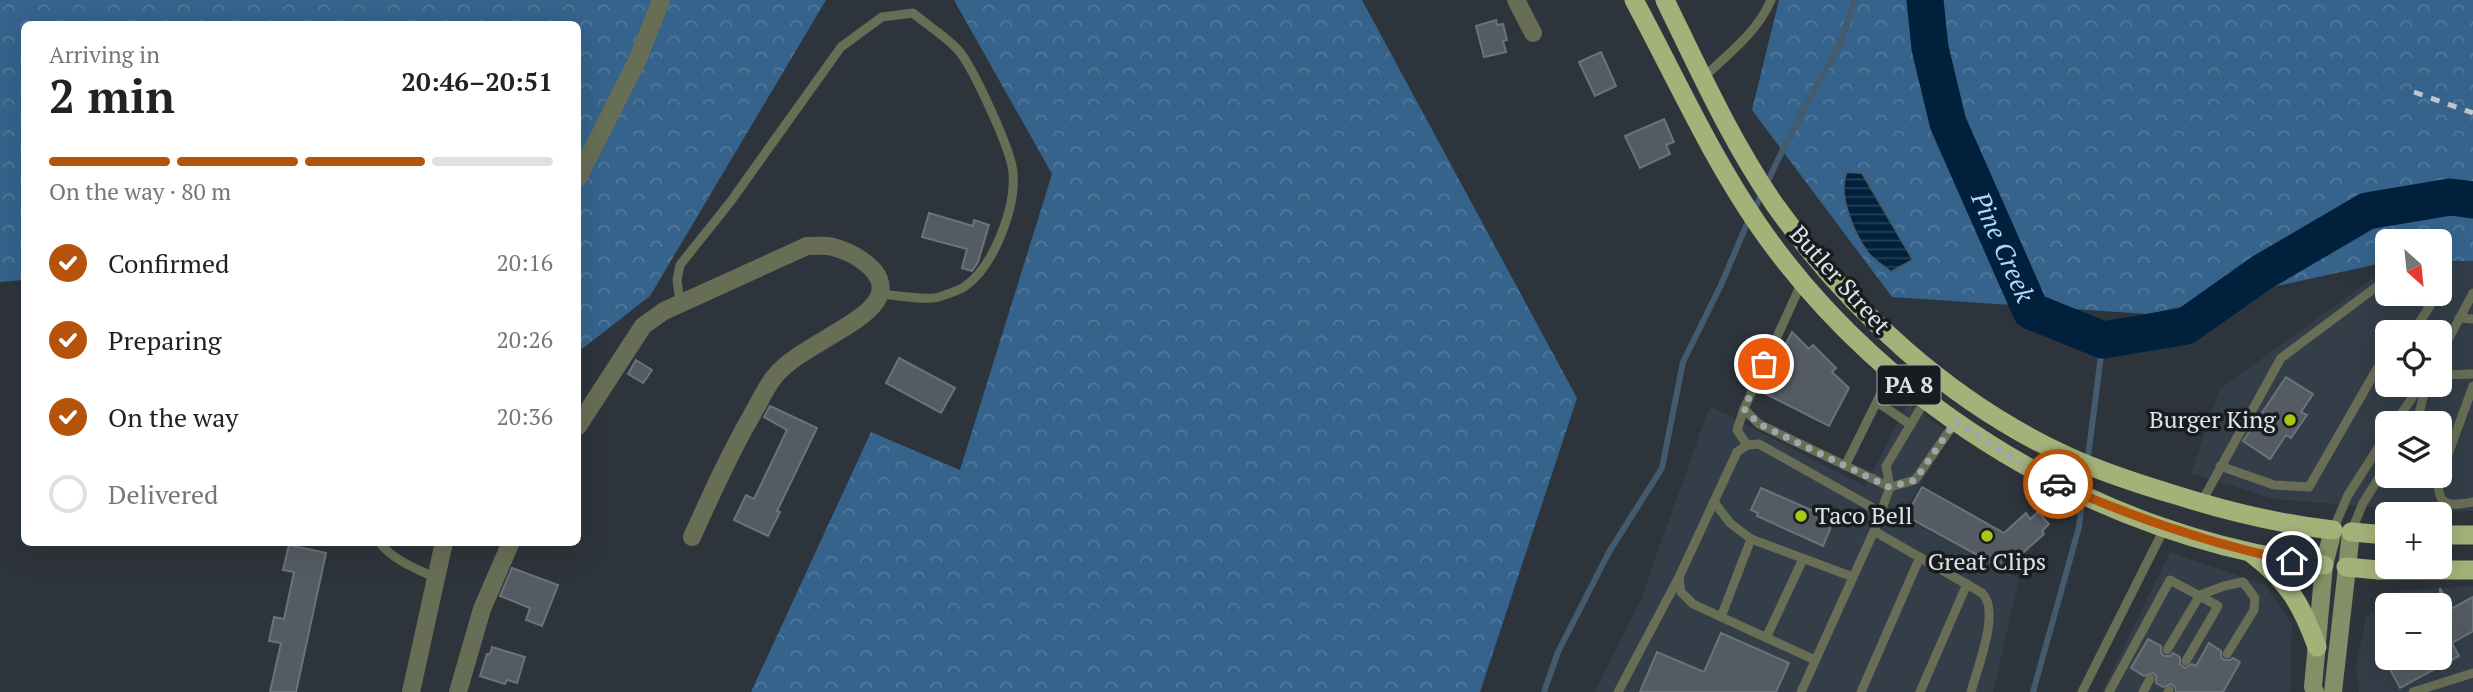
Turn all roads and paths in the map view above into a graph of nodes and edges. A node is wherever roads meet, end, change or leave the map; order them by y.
1 (661, 0) edge
2 (1516, 0) edge
3 (1634, 0) edge
4 (1665, 0) edge
5 (1771, 0) edge
6 (1532, 33) dead end
7 (1703, 79) junction
8 (581, 172) edge
9 (1802, 280) junction
10 (2375, 288) edge
11 (2473, 293) edge
12 (880, 294) junction
13 (680, 303) junction
14 (2459, 318) junction
15 (2473, 319) edge
16 (2452, 332) edge
17 (1892, 371) junction
18 (2375, 371) edge
19 (2473, 374) edge
20 (2452, 375) edge
21 (2473, 386) edge
22 (1926, 400) junction
23 (1877, 402) junction
24 (1744, 409) junction
25 (581, 421) edge
26 (1956, 421) junction
27 (1911, 425) junction
28 (1747, 445) junction
29 (2375, 453) edge
30 (1846, 466) junction
31 (2220, 466) junction
32 (2375, 484) edge
33 (1889, 487) junction
34 (1714, 502) junction
35 (2473, 502) edge
36 (2201, 503) junction
37 (1880, 512) junction
38 (2165, 527) junction
39 (1874, 531) junction
40 (2342, 531) junction
41 (2375, 534) edge
42 (2452, 535) edge
43 (2473, 535) edge
44 (692, 537) dead end
45 (1751, 539) junction
46 (382, 546) edge
47 (443, 546) edge
48 (509, 546) edge
49 (2248, 552) junction
50 (1920, 557) junction
51 (1803, 559) junction
52 (2324, 565) junction
53 (2346, 567) junction
54 (2473, 570) edge
55 (1679, 577) junction
56 (1853, 577) junction
57 (436, 578) junction
58 (1967, 584) junction
59 (2200, 595) junction
60 (1721, 617) junction
61 (1766, 638) junction
62 (2317, 647) junction
63 (2167, 650) dead end
64 (2227, 654) dead end
65 (1815, 660) junction
66 (2186, 661) dead end
67 (2473, 673) edge
68 (2150, 679) dead end
69 (411, 692) edge
70 (458, 692) edge
71 (1618, 692) edge
72 (1801, 692) edge
73 (1861, 692) edge
74 (1920, 692) edge
75 (1971, 692) edge
76 (2082, 692) edge
77 (2109, 692) edge
78 (2143, 692) edge
79 (2315, 692) edge
80 (2333, 692) edge
81 (2413, 692) edge

1 - 8 street
2 - 6 street
3 - 9 highway, Butler Street / PA 8
4 - 7 highway, Butler Street / PA 8
5 - 7 lane
7 - 36 highway, Butler Street / PA 8
9 - 17 highway, Butler Street / PA 8
9 - 24 lane
10 - 31 lane
11 - 14 lane
12 - 13 street
12 - 13 lane
12 - 44 street
13 - 25 street
14 - 15 lane
14 - 16 lane
17 - 22 highway, Butler Street / PA 8
17 - 23 lane
18 - 31 lane
19 - 20 lane
21 - 35 lane
22 - 26 highway, Butler Street / PA 8
22 - 27 lane
23 - 27 lane
23 - 30 lane
24 - 28 lane
24 - 30 lane
26 - 33 lane
26 - 38 highway, Butler Street / PA 8
27 - 33 lane
28 - 34 lane
28 - 37 lane
29 - 40 lane
30 - 33 lane
31 - 36 lane
32 - 40 lane
33 - 37 lane
34 - 45 lane
34 - 55 lane
36 - 40 highway, PA 8
37 - 39 lane
38 - 49 highway, PA 8
38 - 76 lane
39 - 50 lane
39 - 56 lane
40 - 41 highway, PA 8
40 - 52 main road
40 - 53 main road
42 - 43 highway
45 - 51 lane
45 - 60 lane
46 - 57 lane
47 - 57 street
48 - 70 street
49 - 52 highway, PA 8
49 - 62 highway
50 - 58 lane
50 - 73 lane
51 - 56 lane
51 - 61 lane
52 - 62 main road
53 - 54 highway
53 - 80 main road
55 - 60 lane
55 - 71 lane
56 - 65 lane
57 - 69 street
58 - 74 lane
58 - 75 lane
59 - 63 lane
59 - 64 lane
59 - 66 lane
59 - 77 lane
60 - 61 lane
61 - 65 lane
62 - 79 main road
65 - 72 lane
67 - 81 lane
68 - 78 lane

